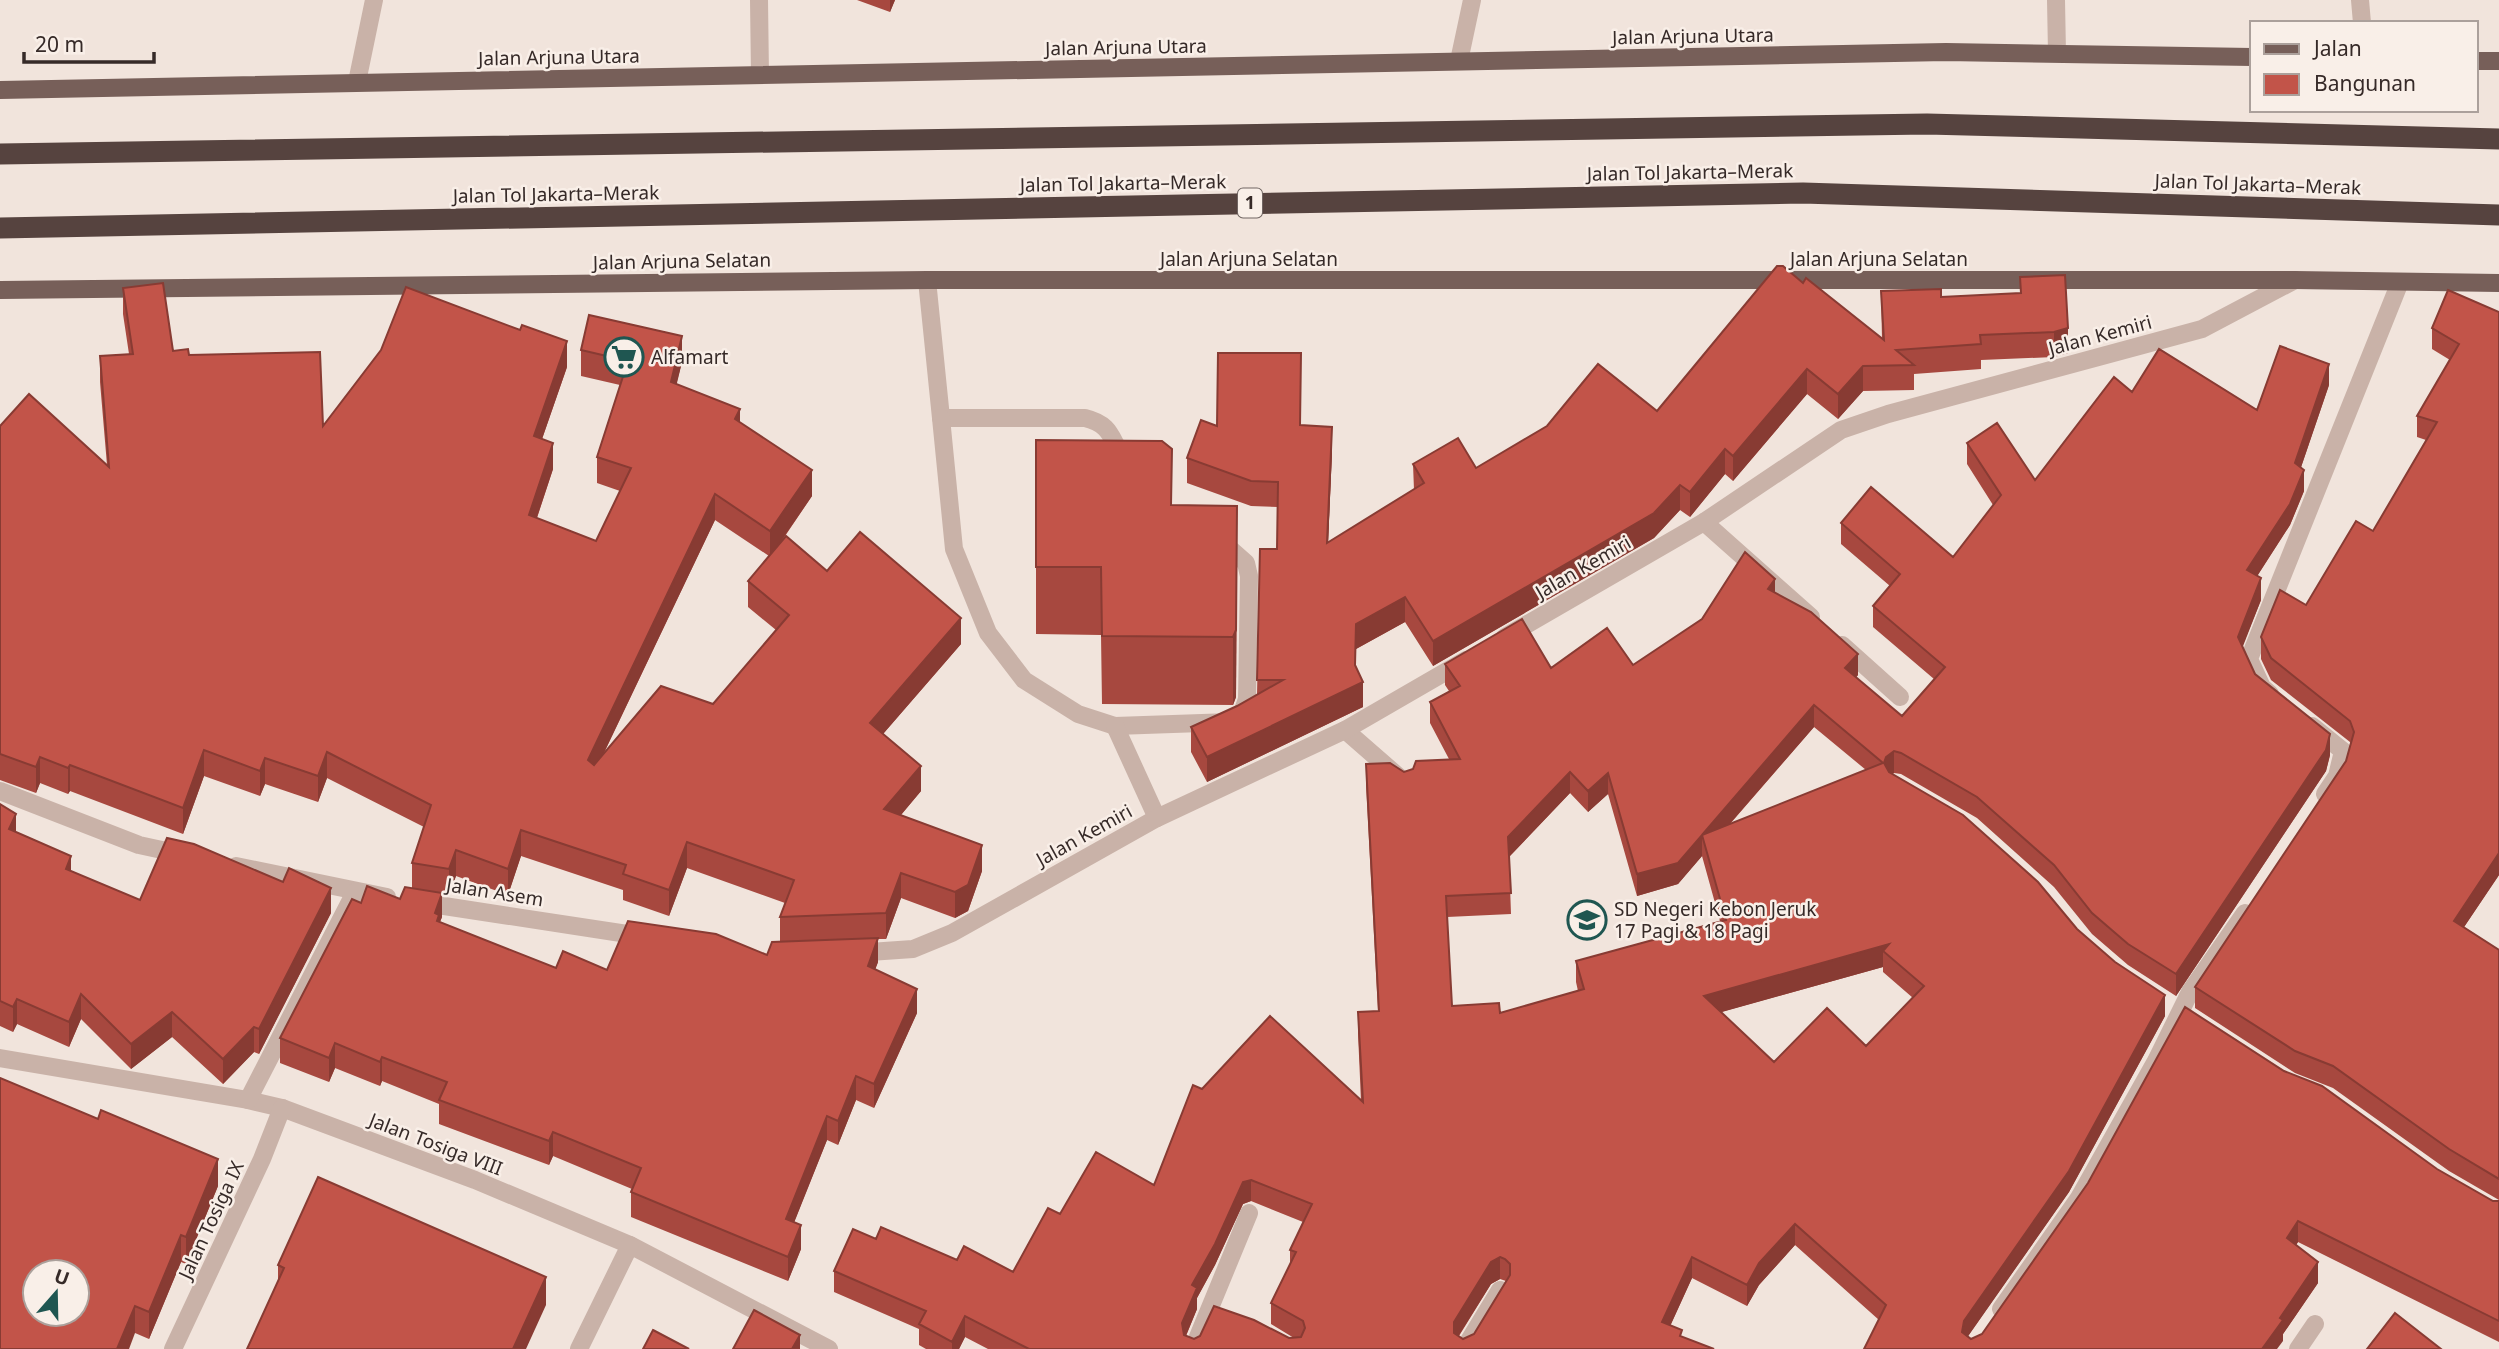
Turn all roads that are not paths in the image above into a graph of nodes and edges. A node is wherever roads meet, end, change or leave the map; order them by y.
1 (374, 0) edge
2 (760, 0) edge
3 (1472, 0) edge
4 (2056, 0) edge
5 (2360, 0) edge
6 (2362, 21) edge
7 (2057, 53) junction
8 (2250, 57) edge
9 (1459, 61) junction
10 (2478, 61) edge
11 (2499, 61) edge
12 (760, 75) junction
13 (357, 82) junction
14 (0, 90) edge
15 (2499, 139) edge
16 (0, 154) edge
17 (2499, 215) edge
18 (0, 228) edge
19 (927, 279) junction
20 (2295, 280) junction
21 (2400, 282) junction
22 (2499, 283) edge
23 (0, 290) edge
24 (941, 418) junction
25 (1135, 471) edge
26 (1704, 522) junction
27 (1205, 528) edge
28 (1899, 696) dead end
29 (1115, 726) junction
30 (1345, 730) junction
31 (1405, 782) edge
32 (0, 791) edge
33 (2315, 810) edge
34 (1157, 818) junction
35 (355, 892) junction
36 (2254, 900) edge
37 (671, 940) edge
38 (836, 954) edge
39 (2174, 1006) junction
40 (2202, 1024) edge
41 (0, 1058) edge
42 (248, 1100) junction
43 (282, 1108) junction
44 (1249, 1213) dead end
45 (629, 1245) junction
46 (1500, 1290) edge
47 (2315, 1324) dead end
48 (1990, 1326) edge
49 (173, 1349) edge
50 (579, 1349) edge
51 (829, 1349) edge
52 (1193, 1349) edge
53 (1464, 1349) edge
54 (2298, 1349) edge

1 - 13 street
2 - 12 street
3 - 9 street
4 - 7 street
5 - 6 street
7 - 8 main road, Jalan Arjuna Utara
7 - 9 main road, Jalan Arjuna Utara
9 - 12 main road, Jalan Arjuna Utara
10 - 11 main road
12 - 13 main road, Jalan Arjuna Utara
13 - 14 main road, Jalan Arjuna Utara
15 - 16 highway
17 - 18 highway, Jalan Tol Jakarta–Merak / 1
19 - 20 main road, Jalan Arjuna Selatan
19 - 23 main road, Jalan Arjuna Selatan
19 - 24 street
20 - 21 main road, Jalan Arjuna Selatan
20 - 26 street, Jalan Kemiri
21 - 22 main road, Jalan Arjuna Selatan
21 - 33 street
24 - 25 street
24 - 29 street
26 - 28 street
26 - 30 street, Jalan Kemiri
27 - 29 street
29 - 34 street
30 - 31 street
30 - 34 street, Jalan Kemiri
32 - 35 street, Jalan Asem
34 - 38 street, Jalan Kemiri
35 - 37 street, Jalan Asem
35 - 42 street
36 - 39 street
39 - 40 street
39 - 48 street
41 - 42 street, Jalan Tosiga VIII
42 - 43 street, Jalan Tosiga VIII
43 - 45 street, Jalan Tosiga VIII
43 - 49 street, Jalan Tosiga IX
44 - 52 street
45 - 50 street
45 - 51 street, Jalan Tosiga VIII
46 - 53 street
47 - 54 street

